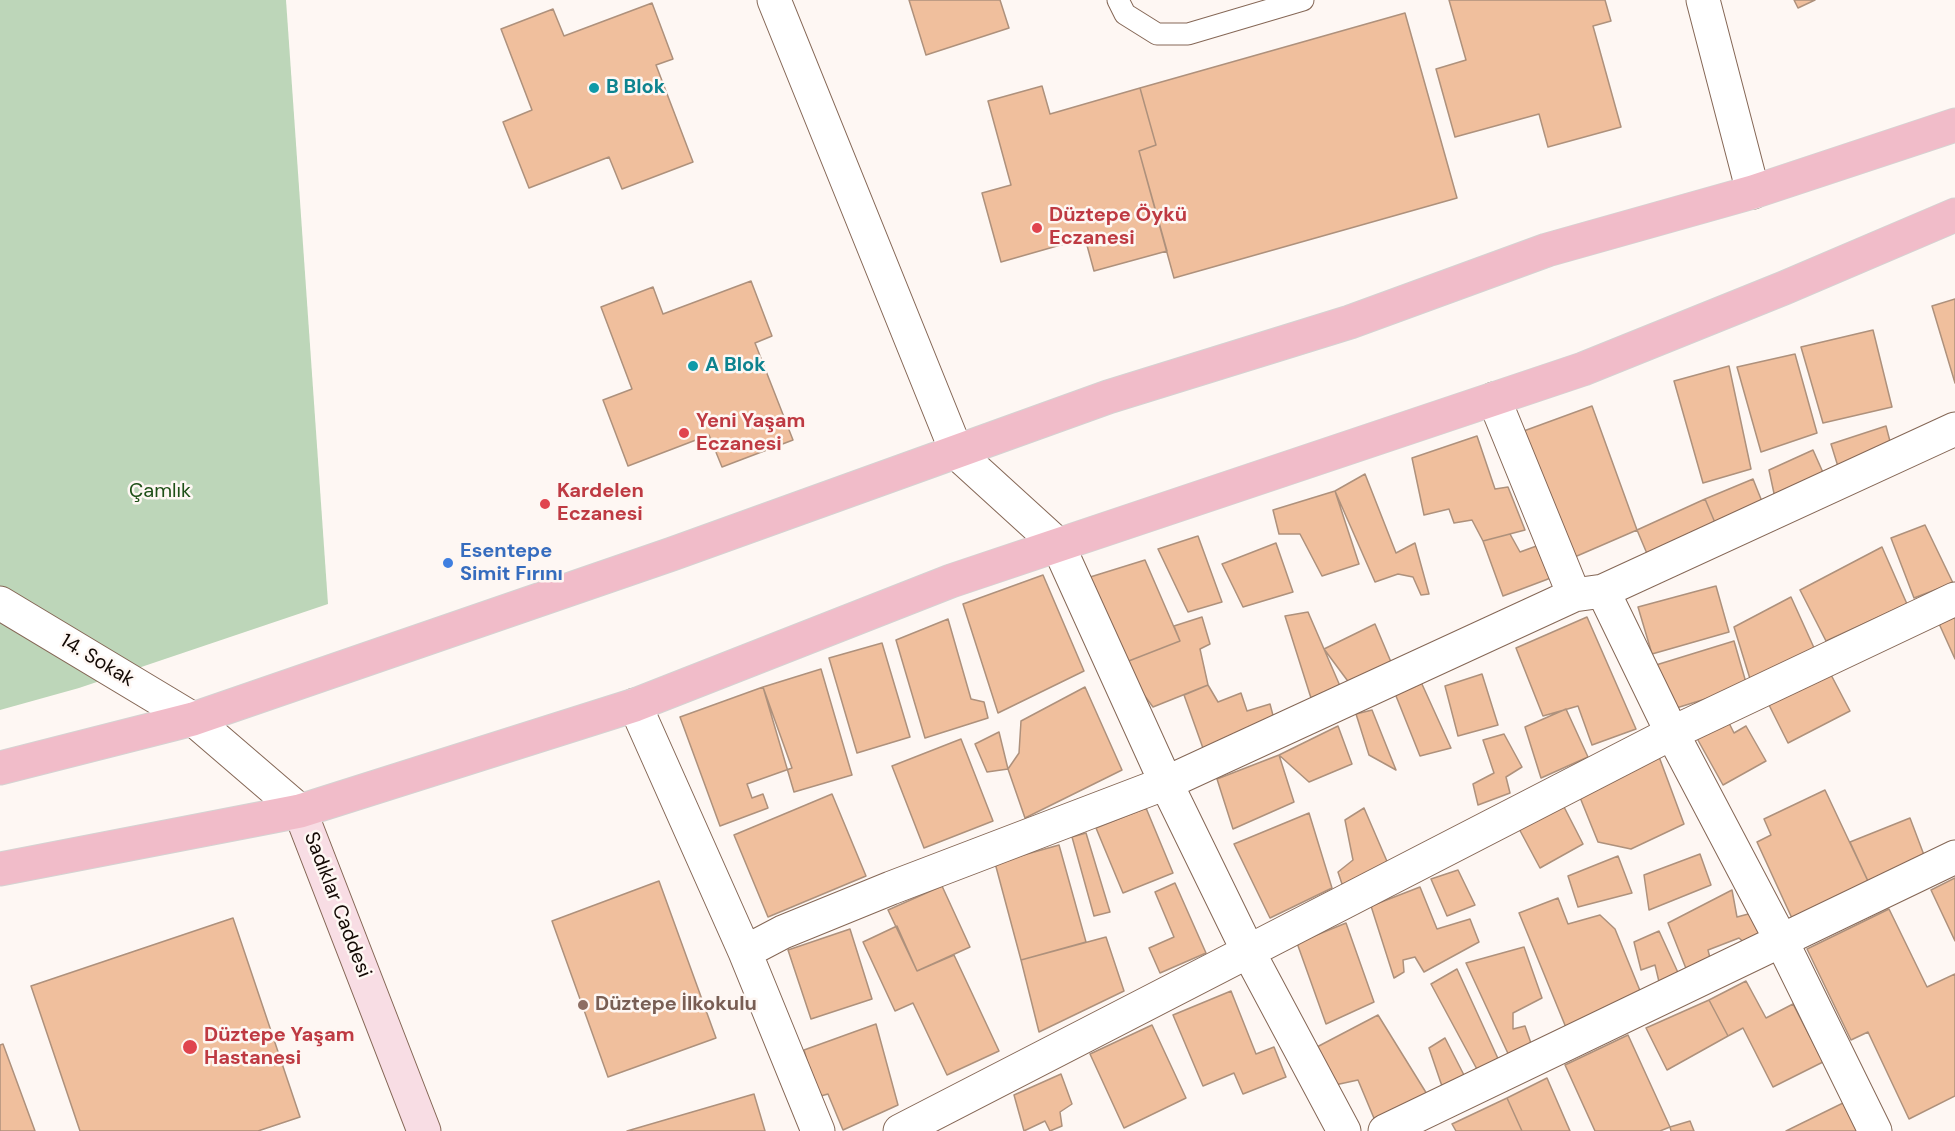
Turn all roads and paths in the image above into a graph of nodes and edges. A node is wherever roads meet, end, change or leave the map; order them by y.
1 (774, 0) edge
2 (1118, 0) edge
3 (1303, 0) edge
4 (1703, 0) edge
5 (1955, 125) edge
6 (1753, 192) junction
7 (1955, 215) edge
8 (1494, 399) junction
9 (1955, 429) edge
10 (957, 453) junction
11 (1058, 545) junction
12 (1589, 593) junction
13 (1955, 598) edge
14 (0, 603) edge
15 (635, 705) junction
16 (193, 719) junction
17 (1672, 733) junction
18 (0, 768) edge
19 (1166, 783) junction
20 (300, 811) junction
21 (1955, 857) edge
22 (0, 869) edge
23 (1781, 939) junction
24 (745, 952) junction
25 (1249, 953) junction
26 (424, 1131) edge
27 (818, 1131) edge
28 (900, 1131) edge
29 (1344, 1131) edge
30 (1386, 1131) edge
31 (1875, 1131) edge

1 - 10 street
2 - 3 lane
4 - 6 street
5 - 6 main road
6 - 10 main road
7 - 8 main road
8 - 11 main road
8 - 12 street
9 - 12 street
10 - 11 street
10 - 16 main road
11 - 15 main road
11 - 19 street
12 - 17 street
12 - 19 street
13 - 17 street
14 - 16 street, 14. Sokak
15 - 20 main road
15 - 24 street
16 - 18 main road
16 - 20 street, Sadıklar Caddesi
17 - 23 street
17 - 25 street
19 - 24 street
19 - 25 street
20 - 22 main road
20 - 26 main road, Sadıklar Caddesi
21 - 23 street
23 - 30 street
23 - 31 street
24 - 27 street
25 - 28 street
25 - 29 street

